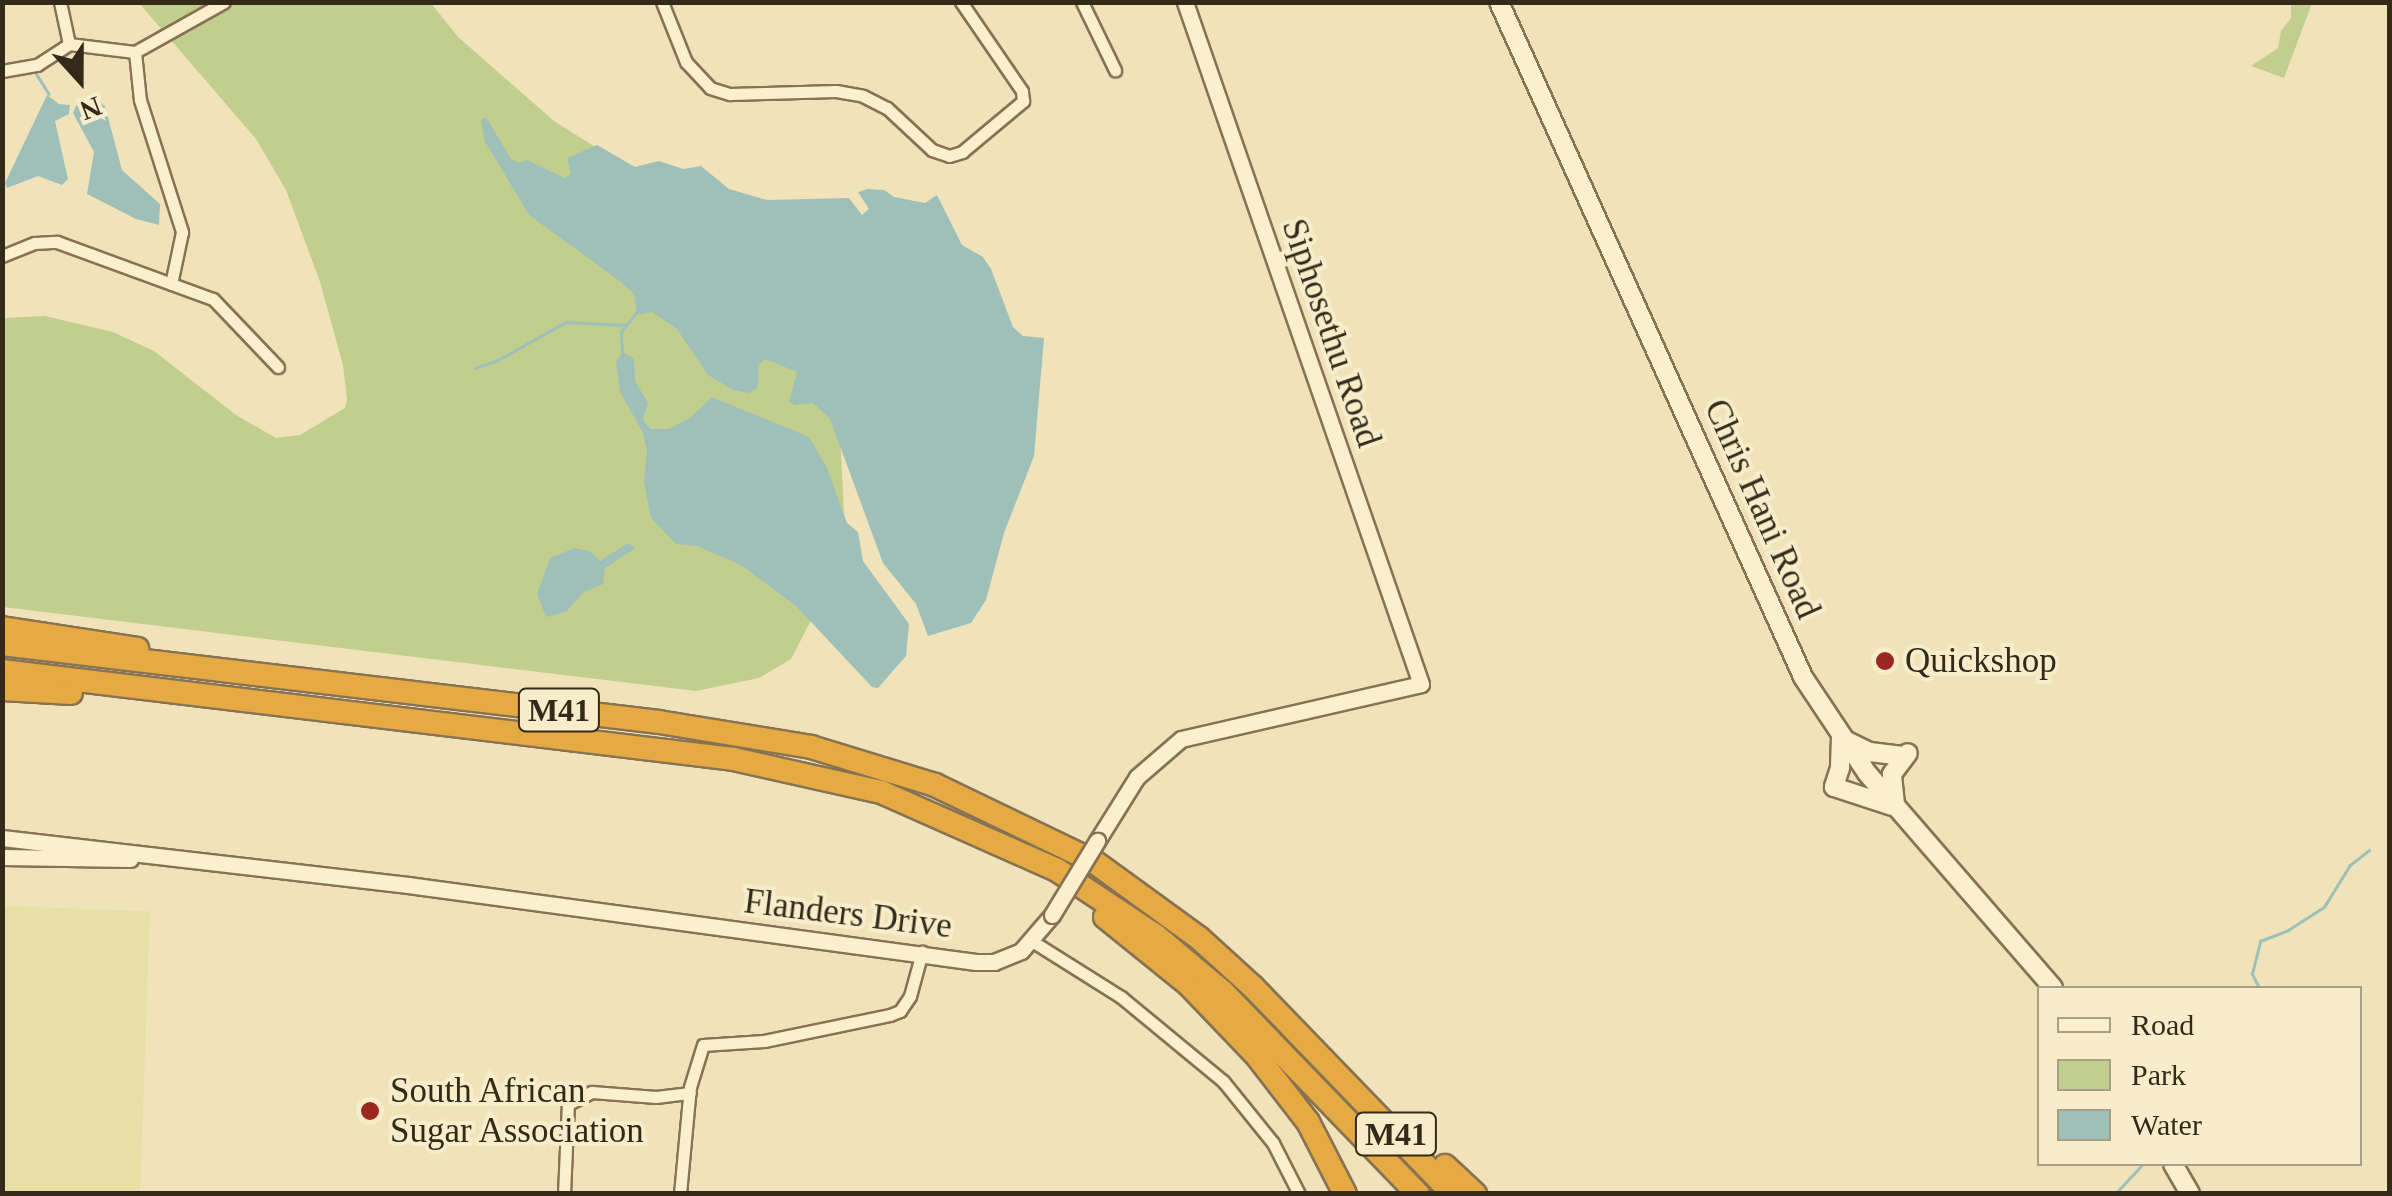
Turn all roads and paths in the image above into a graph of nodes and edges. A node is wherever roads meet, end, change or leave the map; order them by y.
1 (60, 2) edge
2 (224, 2) edge
3 (662, 2) edge
4 (961, 2) edge
5 (1082, 2) edge
6 (1185, 2) edge
7 (1499, 2) edge
8 (69, 44) junction
9 (135, 52) junction
10 (1116, 70) dead end
11 (2, 71) edge
12 (2, 256) edge
13 (171, 284) junction
14 (278, 367) dead end
15 (2, 628) edge
16 (2, 644) edge
17 (2, 671) edge
18 (2, 689) edge
19 (387, 691) junction
20 (319, 709) junction
21 (1841, 737) junction
22 (1897, 808) junction
23 (2, 838) edge
24 (1012, 852) junction
25 (154, 856) junction
26 (2, 857) edge
27 (1032, 942) junction
28 (922, 952) junction
29 (2051, 986) edge
30 (1340, 1076) junction
31 (690, 1092) junction
32 (2174, 1166) edge
33 (564, 1194) edge
34 (680, 1194) edge
35 (1299, 1194) edge
36 (1345, 1194) edge
37 (1418, 1194) edge
38 (1453, 1194) edge
39 (1475, 1194) edge
40 (2190, 1194) edge

1 - 8 street
2 - 9 street
3 - 4 street
5 - 10 street
6 - 27 street, Siphosethu Road, bridge
7 - 21 main road, Chris Hani Road
8 - 9 street
8 - 11 street
9 - 13 street
12 - 13 street
13 - 14 street
15 - 19 highway
16 - 19 highway, M41
17 - 20 highway, M41
18 - 20 highway
19 - 30 highway, M41
20 - 24 highway, M41
21 - 22 main road, Chris Hani Road
21 - 22 main road
21 - 22 main road
22 - 29 main road, Chris Hani Road
23 - 25 street, Flanders Drive
24 - 36 highway
24 - 37 highway, M41
25 - 26 street, Flanders Drive
25 - 28 street, Flanders Drive
27 - 28 street, Flanders Drive
27 - 35 street
28 - 31 street
30 - 38 highway, M41
30 - 39 highway
31 - 33 street
31 - 34 street
32 - 40 main road

